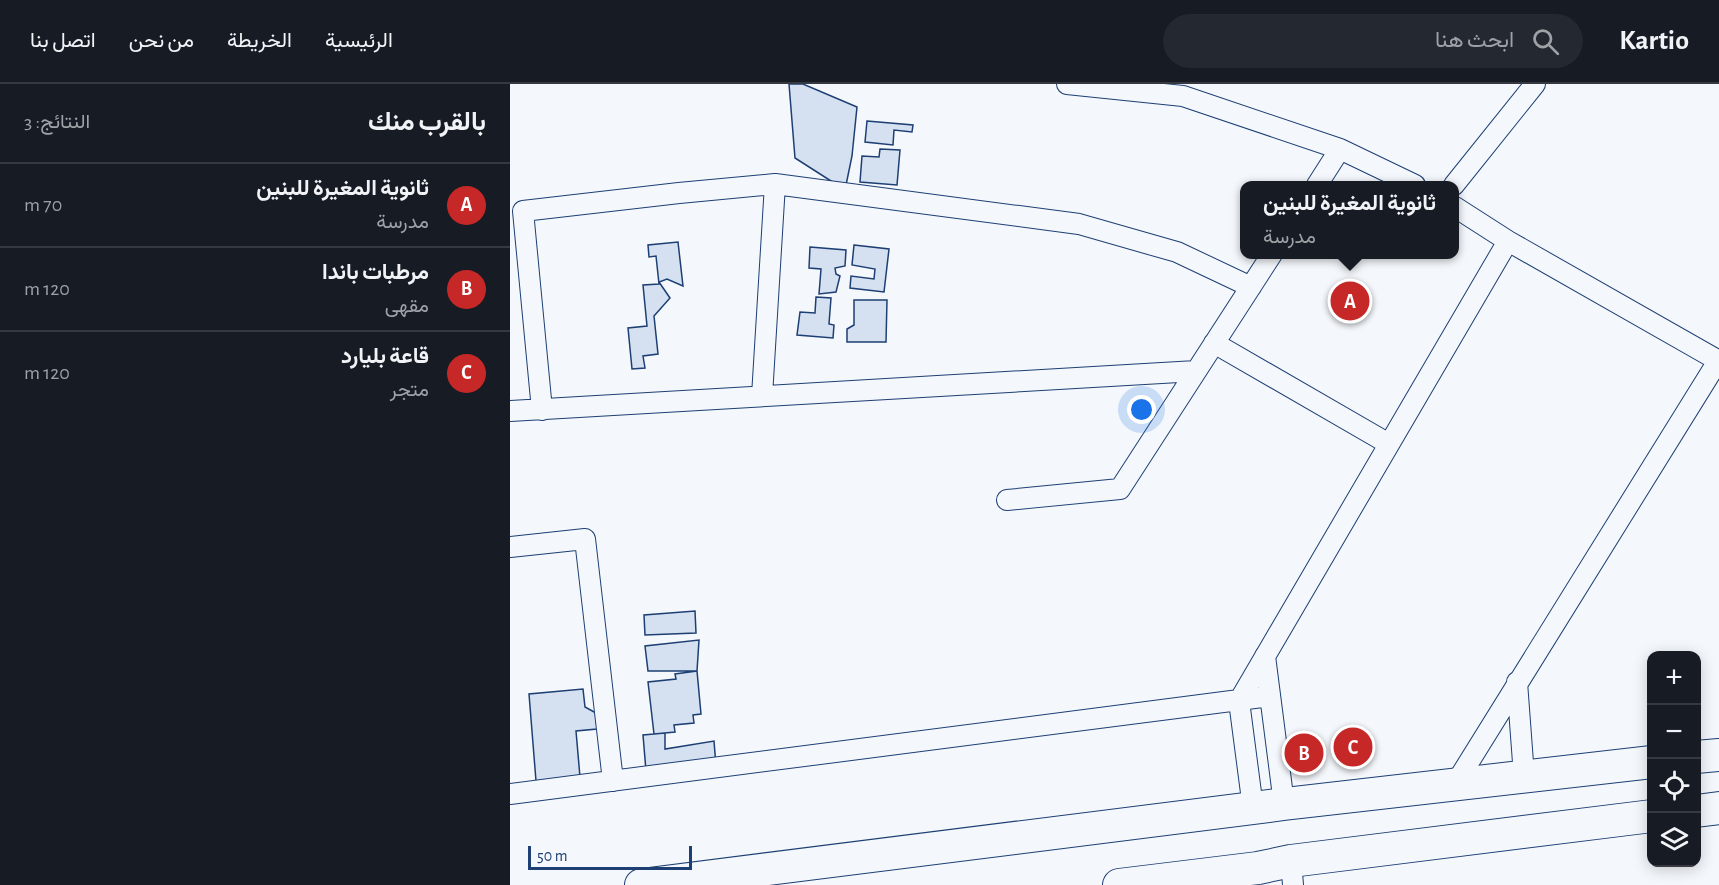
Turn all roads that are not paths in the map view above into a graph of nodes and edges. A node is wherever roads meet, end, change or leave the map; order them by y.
1 (1067, 84) edge
2 (1535, 84) edge
3 (1188, 90) edge
4 (1340, 149) junction
5 (1320, 181) edge
6 (1404, 181) edge
7 (1458, 181) edge
8 (775, 184) junction
9 (1459, 210) edge
10 (1509, 241) junction
11 (1269, 259) edge
12 (1251, 287) junction
13 (1214, 343) junction
14 (1719, 361) edge
15 (1196, 371) junction
16 (762, 396) junction
17 (542, 410) junction
18 (510, 411) edge
19 (1389, 444) junction
20 (1006, 500) dead end
21 (510, 547) edge
22 (1265, 656) junction
23 (1517, 682) junction
24 (1270, 696) junction
25 (1239, 701) junction
26 (1719, 755) edge
27 (1701, 757) edge
28 (1647, 763) edge
29 (1524, 776) junction
30 (613, 781) junction
31 (1454, 786) junction
32 (510, 794) edge
33 (1269, 806) junction
34 (1719, 808) edge
35 (1701, 810) edge
36 (1647, 817) edge
37 (1292, 873) edge
38 (1259, 876) edge
39 (641, 885) edge
40 (1119, 885) edge

1 - 3 street
2 - 7 street
3 - 4 street
4 - 5 street
4 - 6 street
8 - 12 street
8 - 16 street
8 - 17 street
9 - 10 street
10 - 14 street
10 - 19 street
11 - 12 street
12 - 13 street
13 - 15 street
13 - 19 street
14 - 23 street
15 - 16 street
15 - 20 street
16 - 17 street
17 - 18 street
19 - 22 street
21 - 30 street
22 - 24 street
22 - 25 street
23 - 29 street
23 - 31 street
24 - 25 street
24 - 33 street
25 - 30 street
25 - 33 street
26 - 27 main road
28 - 29 main road
29 - 31 main road
30 - 32 street
31 - 33 main road
33 - 39 main road
34 - 35 main road
36 - 37 main road
37 - 38 main road
38 - 40 main road

